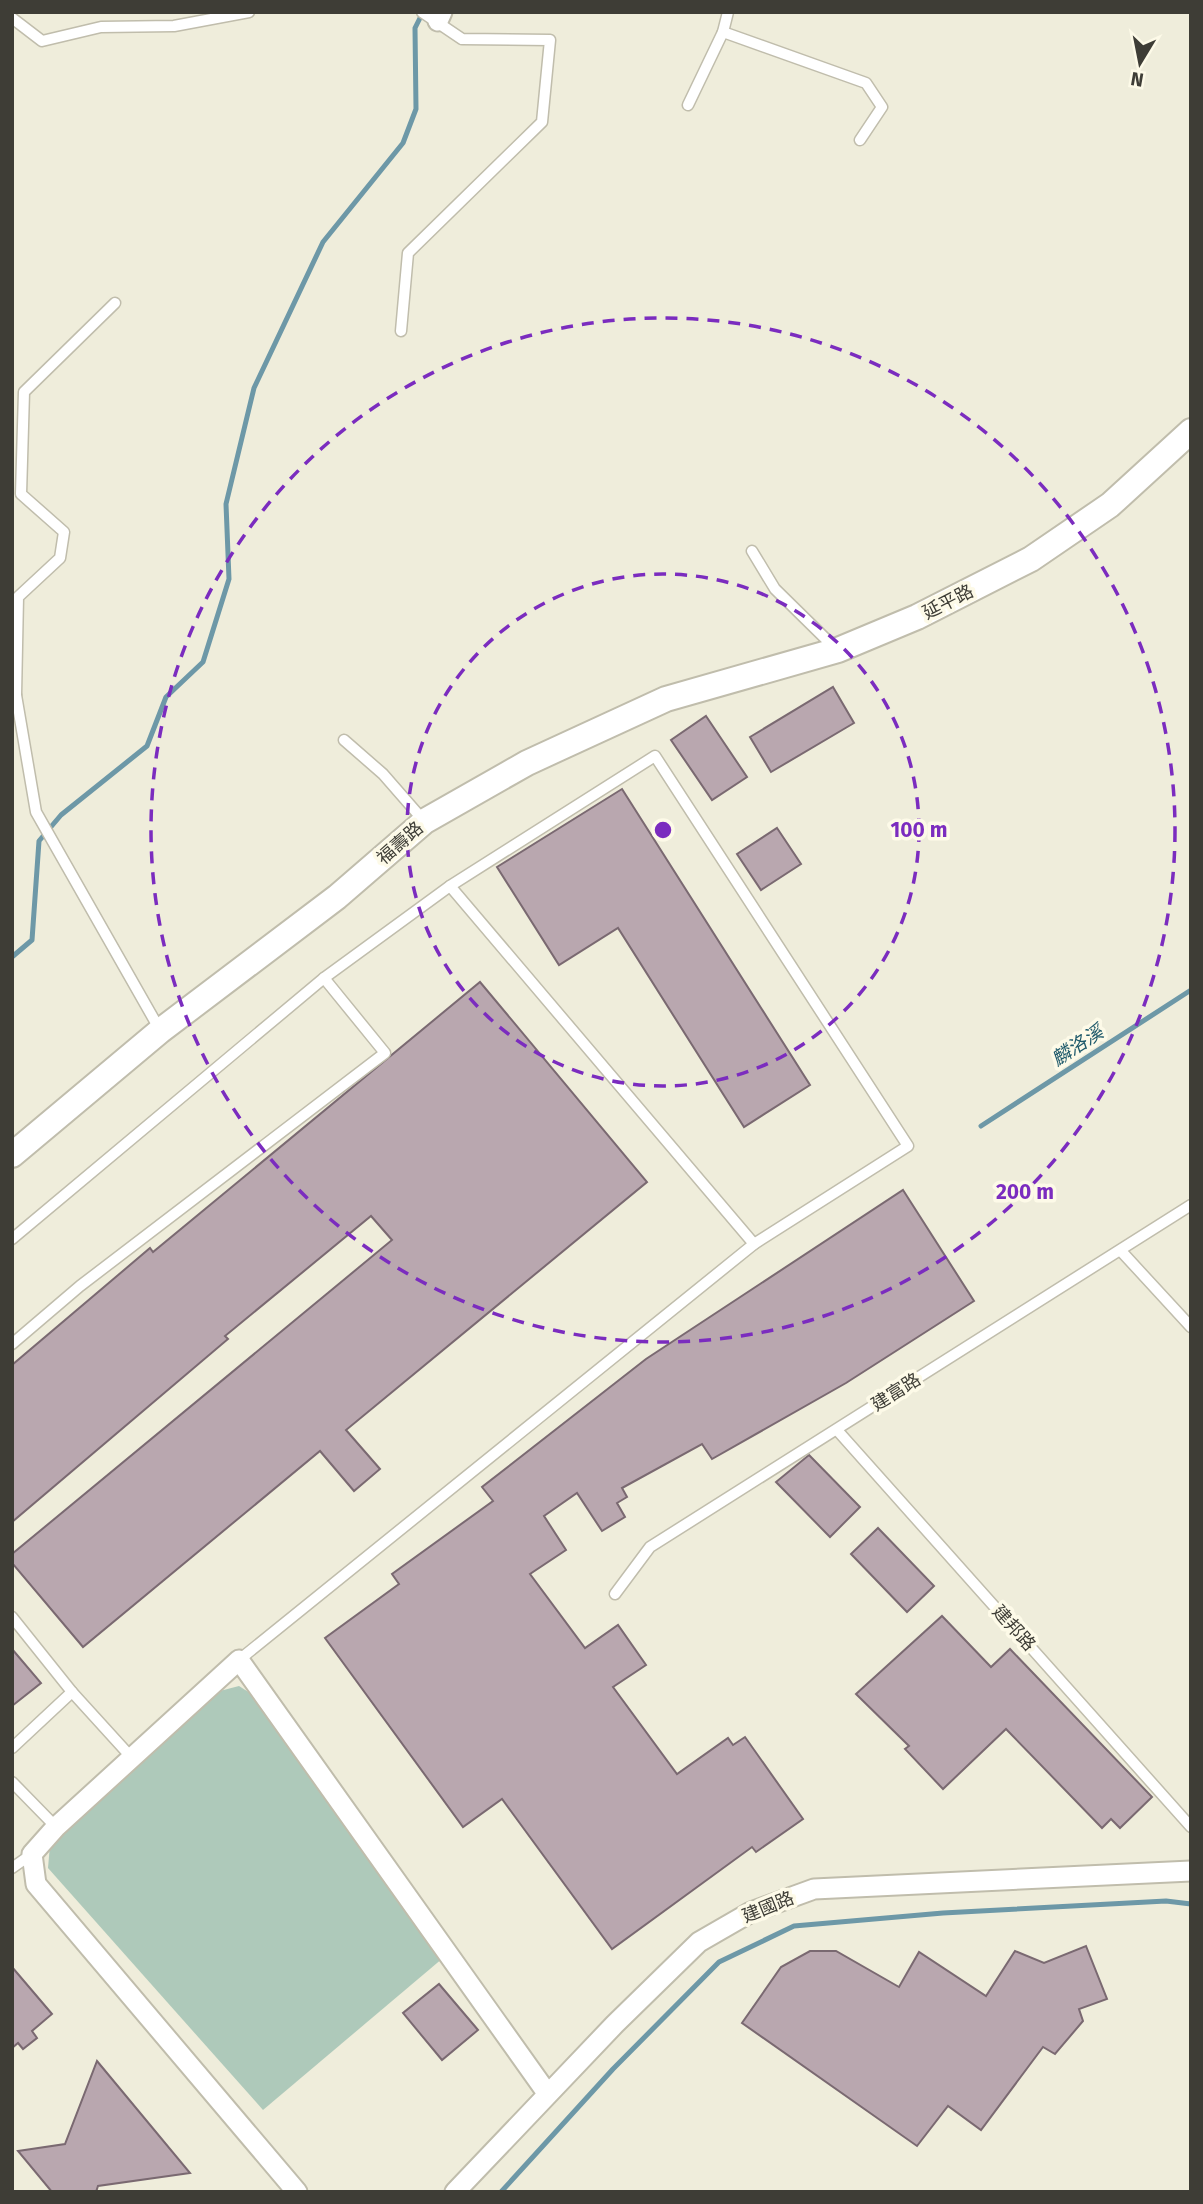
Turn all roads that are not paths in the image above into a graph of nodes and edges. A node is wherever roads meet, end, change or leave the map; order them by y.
1 (249, 12) edge
2 (729, 12) edge
3 (434, 15) edge
4 (12, 18) edge
5 (723, 32) junction
6 (688, 105) dead end
7 (860, 140) dead end
8 (116, 303) dead end
9 (401, 331) dead end
10 (1191, 431) edge
11 (752, 551) dead end
12 (838, 650) junction
13 (14, 696) edge
14 (666, 699) joint
15 (344, 740) dead end
16 (425, 821) junction
17 (450, 886) junction
18 (324, 978) junction
19 (160, 1031) junction
20 (12, 1155) edge
21 (1191, 1205) edge
22 (12, 1239) edge
23 (754, 1244) junction
24 (1121, 1251) junction
25 (1191, 1327) edge
26 (12, 1344) edge
27 (837, 1430) junction
28 (615, 1594) dead end
29 (12, 1617) edge
30 (239, 1660) junction
31 (72, 1692) junction
32 (12, 1748) edge
33 (132, 1758) junction
34 (12, 1782) edge
35 (56, 1827) junction
36 (1191, 1827) edge
37 (32, 1854) junction
38 (12, 1868) edge
39 (1191, 1871) edge
40 (548, 2093) junction
41 (297, 2192) edge
42 (455, 2192) edge

1 - 4 lane
2 - 5 lane
3 - 9 lane
5 - 6 lane
5 - 7 lane
8 - 13 lane
10 - 12 street, 延平路
11 - 12 lane
12 - 14 street, 延平路
13 - 19 lane
14 - 16 street, 福壽路
15 - 16 lane
16 - 19 street, 福壽路
17 - 18 lane
17 - 23 lane
17 - 23 lane
18 - 22 lane
18 - 26 lane
19 - 20 street, 福壽路
21 - 24 lane, 建富路
23 - 30 lane
24 - 25 lane
24 - 27 lane, 建富路
27 - 28 lane, 建富路
27 - 36 lane, 建邦路
29 - 31 lane
30 - 33 street
30 - 40 street
31 - 32 lane
31 - 33 lane
33 - 35 street
34 - 35 lane
35 - 37 street
37 - 38 lane
37 - 41 street
39 - 40 street, 建國路
40 - 42 street, 建國路

